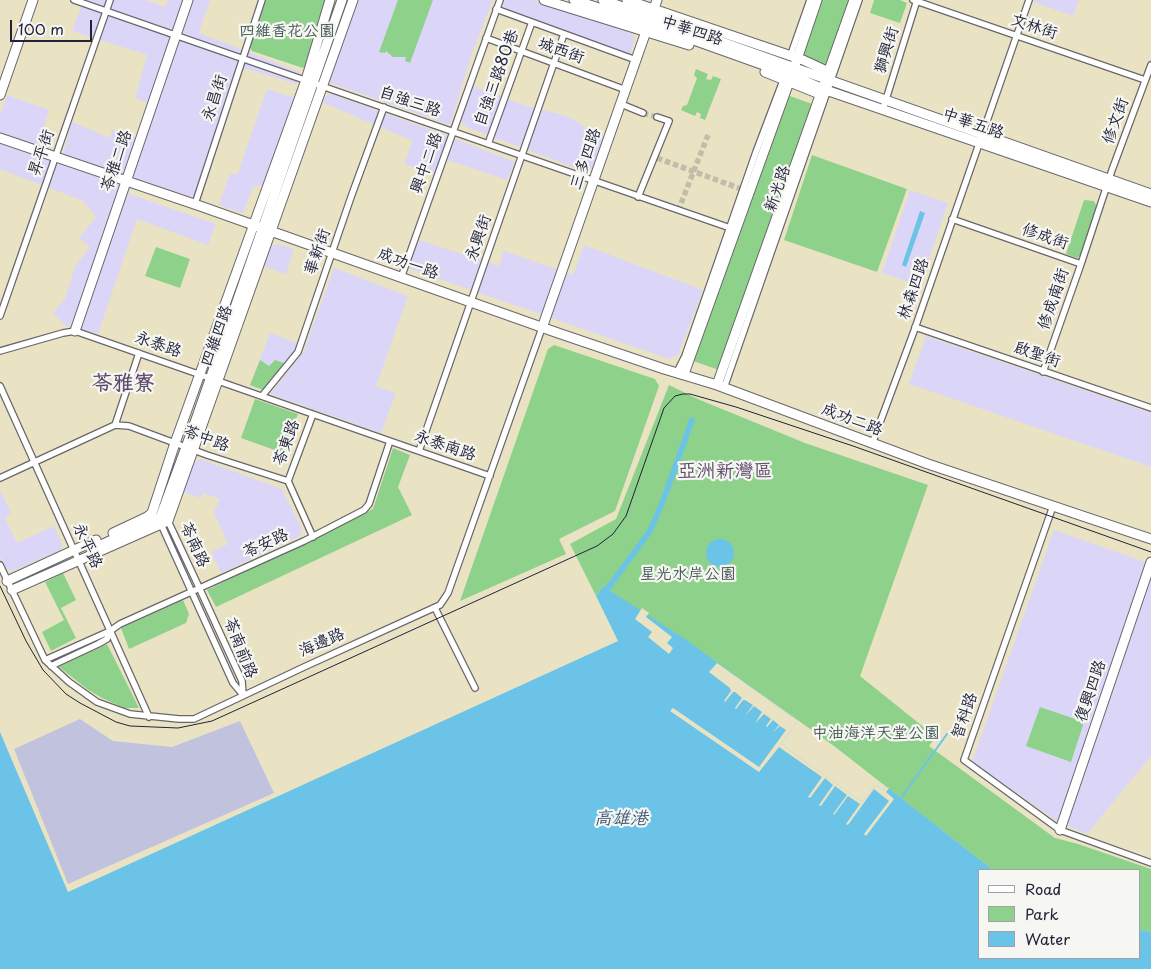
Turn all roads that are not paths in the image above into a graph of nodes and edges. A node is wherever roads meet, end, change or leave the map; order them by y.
1 (33, 0) edge
2 (74, 0) edge
3 (110, 0) edge
4 (188, 0) edge
5 (262, 0) edge
6 (330, 0) edge
7 (342, 0) edge
8 (353, 0) edge
9 (500, 0) edge
10 (544, 0) edge
11 (574, 0) edge
12 (603, 0) edge
13 (627, 0) edge
14 (657, 0) edge
15 (810, 0) edge
16 (817, 0) edge
17 (854, 0) edge
18 (859, 0) edge
19 (915, 0) edge
20 (1029, 0) edge
21 (496, 9) junction
22 (106, 11) junction
23 (650, 21) junction
24 (532, 22) junction
25 (564, 34) junction
26 (176, 35) junction
27 (1016, 36) junction
28 (486, 38) junction
29 (521, 51) junction
30 (243, 58) junction
31 (794, 58) junction
32 (636, 60) junction
33 (555, 63) junction
34 (1151, 65) edge
35 (789, 74) junction
36 (829, 77) junction
37 (1146, 80) junction
38 (314, 83) junction
39 (626, 90) junction
40 (824, 91) junction
41 (0, 95) edge
42 (621, 104) junction
43 (884, 105) junction
44 (384, 107) junction
45 (643, 113) tunnel mouth
46 (657, 117) dead end
47 (453, 131) junction
48 (0, 138) edge
49 (980, 138) junction
50 (488, 144) junction
51 (56, 156) junction
52 (522, 156) junction
53 (126, 181) junction
54 (594, 181) junction
55 (1108, 183) junction
56 (1151, 194) edge
57 (638, 197) junction
58 (1151, 202) edge
59 (195, 204) junction
60 (952, 219) junction
61 (253, 226) junction
62 (733, 229) junction
63 (267, 230) junction
64 (332, 253) junction
65 (1081, 264) junction
66 (401, 278) junction
67 (2, 303) edge
68 (471, 303) junction
69 (0, 316) edge
70 (915, 327) junction
71 (542, 328) junction
72 (75, 331) junction
73 (0, 351) edge
74 (139, 353) junction
75 (1043, 372) junction
76 (681, 373) junction
77 (201, 374) junction
78 (214, 379) junction
79 (0, 386) edge
80 (720, 386) junction
81 (262, 396) junction
82 (1151, 408) edge
83 (313, 414) junction
84 (115, 426) junction
85 (390, 441) junction
86 (175, 443) junction
87 (872, 444) junction
88 (190, 448) junction
89 (419, 451) junction
90 (33, 462) junction
91 (490, 476) junction
92 (0, 478) edge
93 (288, 481) junction
94 (1053, 506) junction
95 (160, 519) junction
96 (313, 536) junction
97 (1151, 539) edge
98 (76, 556) junction
99 (1151, 562) edge
100 (0, 565) edge
101 (10, 586) junction
102 (199, 588) junction
103 (191, 591) junction
104 (435, 608) junction
105 (110, 631) junction
106 (45, 660) junction
107 (51, 666) junction
108 (475, 688) dead end
109 (242, 695) junction
110 (149, 717) junction
111 (1060, 830) junction
112 (1151, 863) edge

1 - 41 street
2 - 22 street, 自強三路
3 - 22 street, 昇平街
4 - 26 street, 苓雅二路
5 - 30 street, 永昌街
6 - 38 street, 四維四路
7 - 38 street, 四維四路
8 - 38 street, 四維四路
9 - 21 street, 興中二路
10 - 23 street, 中華四路
11 - 23 street, 中華四路
12 - 23 street, 中華四路
13 - 23 street, 中華四路
14 - 23 street, 三多四路
15 - 31 street, 新光路
16 - 31 street, 新光路
17 - 36 street, 新光路
18 - 36 street, 新光路
19 - 27 street, 文林街
19 - 43 street, 獅興街
20 - 27 street, 林森四路
21 - 24 street
21 - 28 street, 興中二路
22 - 26 street, 自強三路
22 - 51 street, 昇平街
23 - 31 street, 中華四路
23 - 32 street, 三多四路
23 - 35 street, 中華四路
24 - 25 street
24 - 29 street, 自強三路80巷
25 - 32 street
25 - 33 street, 永興街
26 - 30 street, 自強三路
26 - 53 street, 苓雅二路
27 - 37 street, 文林街
27 - 49 street, 林森四路
28 - 29 street, 城西街
28 - 47 street, 興中二路
29 - 33 street, 城西街
29 - 50 street, 自強三路80巷
30 - 38 street, 自強三路
30 - 59 street, 永昌街
31 - 35 street, 新光路
31 - 36 street, 中華四路
32 - 39 street, 三多四路
33 - 39 street, 城西街
33 - 52 street, 永興街
34 - 37 street, 修文街
35 - 36 street, 中華五路
35 - 40 street, 中華四路
35 - 62 street, 新光路
36 - 40 street, 新光路
36 - 43 street, 中華五路
37 - 55 street, 修文街
38 - 44 street, 自強三路
38 - 61 street, 四維四路
38 - 63 street, 四維四路
39 - 42 street, 三多四路
40 - 43 street, 中華五路
40 - 80 street, 新光路
42 - 45 street
42 - 54 street, 三多四路
43 - 49 street, 中華五路
44 - 47 street, 自強三路
44 - 64 street, 華新街
46 - 57 street
47 - 50 street, 自強三路
47 - 66 street, 興中二路
48 - 51 street
49 - 55 street, 中華五路
49 - 60 street, 林森四路
50 - 52 street, 自強三路
51 - 53 street
51 - 67 street, 昇平街
52 - 54 street, 自強三路
52 - 68 street, 永興街
53 - 59 street
53 - 72 street, 苓雅二路
54 - 57 street, 自強三路
54 - 71 street, 三多四路
55 - 56 street, 中華五路
55 - 58 street, 中華五路
55 - 65 street, 修成街
57 - 62 street, 自強三路
59 - 61 street
60 - 65 street, 修成街
60 - 70 street, 林森四路
61 - 63 street
61 - 77 street, 四維四路
62 - 76 street, 新光路
63 - 64 street, 成功一路
63 - 78 street, 四維四路
64 - 66 street, 成功一路
64 - 81 street, 華新街
65 - 75 street, 修成南街
66 - 68 street, 成功一路
67 - 69 street, 昇平街
68 - 71 street, 成功一路
68 - 89 street, 永興街
70 - 75 street, 啟聖街
70 - 87 street, 林森四路
71 - 76 street, 成功二路
71 - 91 street, 海邊路
72 - 73 street, 永泰路
72 - 74 street, 永泰路
74 - 77 street, 永泰路
74 - 84 street
75 - 82 street, 啟聖街
76 - 80 street, 成功二路
77 - 78 street, 永泰路
77 - 86 street, 四維四路
78 - 81 street, 永泰路
78 - 88 street, 四維四路
79 - 90 street, 永平路
80 - 87 street, 成功二路
81 - 83 street, 永泰路
83 - 85 street, 永泰路
83 - 93 street, 苓東路
84 - 86 street, 苓中路
84 - 90 street
85 - 89 street, 永泰南路
85 - 96 street, 苓安路
86 - 88 street, 苓中路
86 - 95 street, 四維四路
87 - 94 street, 成功二路
88 - 93 street, 苓中路
88 - 95 street, 四維四路
89 - 91 street, 永泰南路
90 - 92 street
90 - 98 street, 永平路
91 - 104 street, 海邊路
93 - 96 street, 苓東路
94 - 97 street, 成功二路
94 - 111 street, 智科路
95 - 98 street
95 - 98 street
95 - 102 street, 苓南路
95 - 103 street, 苓南路
96 - 102 street, 苓安路
98 - 101 street
98 - 105 street, 永平路
99 - 111 street, 復興四路
100 - 101 street, 海邊路
101 - 106 street, 海邊路
102 - 103 street, 苓安路
102 - 109 street, 苓南前路
103 - 105 street, 苓安路
103 - 109 street, 苓南前路
104 - 108 street
104 - 109 street, 海邊路
105 - 106 street, 苓安路
105 - 107 street, 苓安路
105 - 110 street, 永平路
106 - 107 street, 海邊路
107 - 110 street, 海邊路
109 - 110 street, 海邊路
111 - 112 street, 智科路

